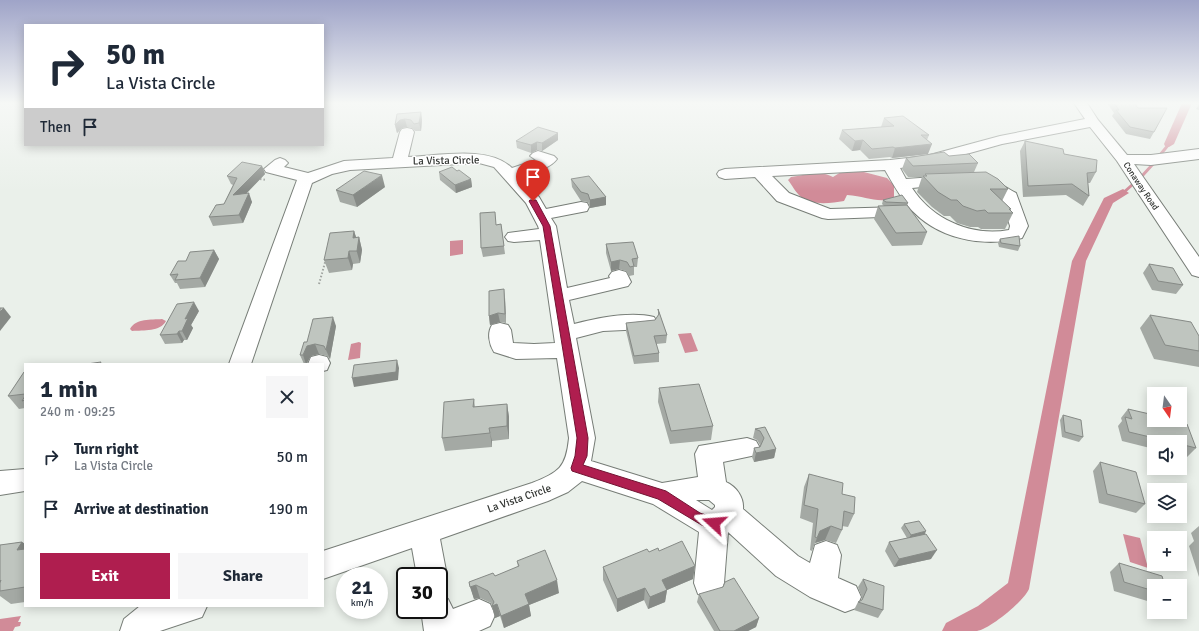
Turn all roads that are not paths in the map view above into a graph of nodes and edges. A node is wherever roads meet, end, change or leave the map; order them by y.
1 (407, 132) dead end
2 (1039, 132) edge
3 (1101, 132) edge
4 (1199, 154) edge
5 (538, 156) dead end
6 (1123, 159) junction
7 (400, 162) junction
8 (890, 165) junction
9 (272, 167) dead end
10 (760, 173) junction
11 (509, 174) junction
12 (725, 174) dead end
13 (309, 178) junction
14 (902, 184) junction
15 (580, 207) dead end
16 (900, 212) edge
17 (541, 215) junction
18 (548, 234) junction
19 (514, 237) dead end
20 (1199, 271) edge
21 (619, 276) dead end
22 (558, 296) junction
23 (646, 322) edge
24 (500, 330) dead end
25 (566, 341) junction
26 (235, 363) edge
27 (746, 448) dead end
28 (576, 468) junction
29 (24, 480) edge
30 (0, 483) edge
31 (719, 509) junction
32 (424, 531) junction
33 (826, 555) dead end
34 (324, 565) edge
35 (430, 567) edge
36 (709, 583) dead end
37 (188, 607) edge
38 (479, 614) dead end
39 (149, 617) edge
40 (438, 619) edge

1 - 7 street
2 - 8 street
3 - 6 street, Conaway Road
4 - 6 street
5 - 11 street
6 - 20 street, Conaway Road
7 - 11 street, La Vista Circle
7 - 13 street, La Vista Circle
8 - 10 street
8 - 14 street
9 - 13 street
10 - 12 street
10 - 16 street
11 - 17 street, La Vista Circle
13 - 26 street
14 - 14 street
15 - 17 street
17 - 18 street, La Vista Circle
18 - 19 street
18 - 22 street, La Vista Circle
21 - 22 street
22 - 25 street, La Vista Circle
23 - 25 street
24 - 25 street
25 - 28 street, La Vista Circle
27 - 31 street
28 - 31 street
28 - 32 street, La Vista Circle
29 - 30 street
31 - 33 street
31 - 36 street
32 - 34 street, La Vista Circle
32 - 35 street
37 - 39 street
38 - 40 street

